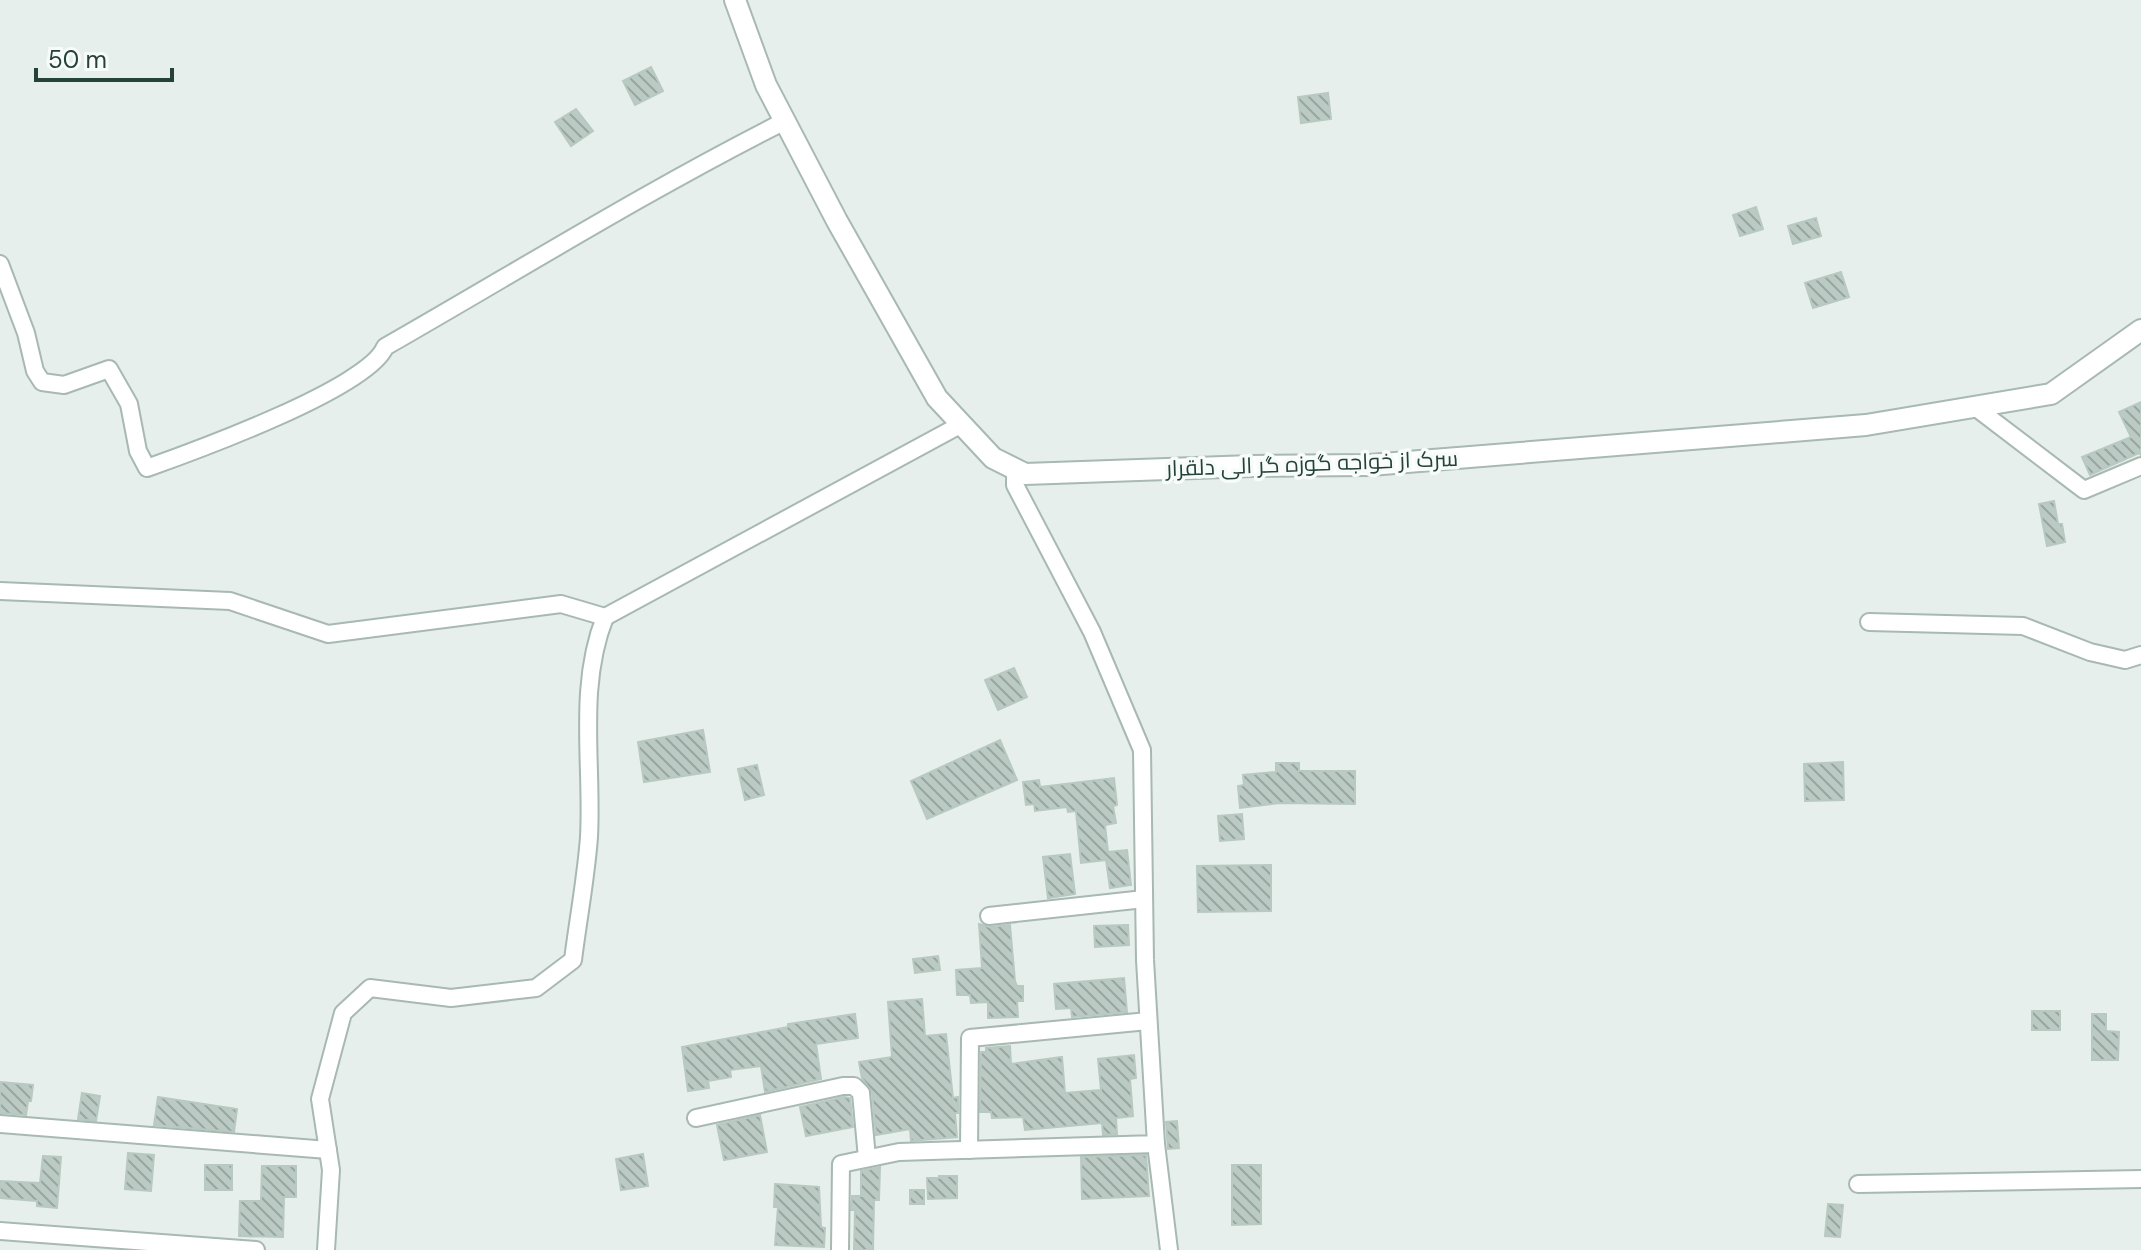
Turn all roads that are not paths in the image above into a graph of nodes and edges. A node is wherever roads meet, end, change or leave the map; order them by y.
1 (735, 0) edge
2 (785, 121) junction
3 (0, 264) edge
4 (2141, 330) edge
5 (1975, 407) junction
6 (960, 425) junction
7 (2141, 466) edge
8 (1015, 469) junction
9 (0, 591) edge
10 (605, 617) junction
11 (1869, 622) dead end
12 (2141, 655) edge
13 (1144, 899) junction
14 (989, 916) dead end
15 (1148, 1021) junction
16 (696, 1118) dead end
17 (0, 1124) edge
18 (1156, 1144) junction
19 (328, 1150) junction
20 (969, 1150) junction
21 (867, 1158) junction
22 (2141, 1179) edge
23 (1858, 1184) dead end
24 (0, 1231) edge
25 (256, 1250) edge
26 (326, 1250) edge
27 (840, 1250) edge
28 (1169, 1250) edge

1 - 2 street, سرک از خواجه گوزه گر الی دلقرار
2 - 3 street
2 - 6 street, سرک از خواجه گوزه گر الی دلقرار
4 - 5 street, سرک از خواجه گوزه گر الی دلقرار
5 - 7 street
5 - 8 street, سرک از خواجه گوزه گر الی دلقرار
6 - 8 street, سرک از خواجه گوزه گر الی دلقرار
6 - 10 street
8 - 13 street
9 - 10 street
10 - 19 street
11 - 12 street
13 - 14 street
13 - 15 street
15 - 18 street
15 - 20 street
16 - 21 street
17 - 19 street
18 - 20 street
18 - 28 street
19 - 26 street
20 - 21 street
21 - 27 street
22 - 23 street
24 - 25 street

